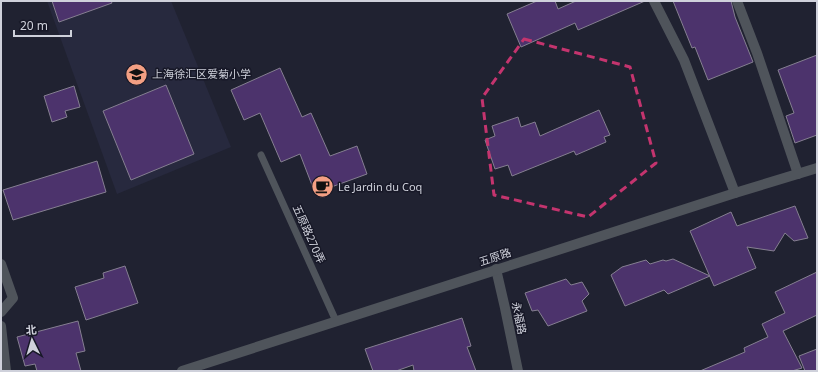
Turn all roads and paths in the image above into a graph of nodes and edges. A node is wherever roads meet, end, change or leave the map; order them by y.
1 (654, 1) edge
2 (737, 1) edge
3 (261, 155) dead end
4 (817, 168) edge
5 (798, 174) junction
6 (735, 193) junction
7 (1, 264) edge
8 (496, 269) junction
9 (1, 312) edge
10 (336, 321) junction
11 (1, 326) edge
12 (6, 371) edge
13 (182, 371) edge
14 (518, 371) edge

1 - 6 street
2 - 5 street
3 - 10 lane, 五原路270弄
4 - 5 street, 五原路
5 - 6 street, 五原路
6 - 8 street, 五原路
7 - 9 street
8 - 10 street, 五原路
8 - 14 street, 永福路
10 - 13 street, 五原路
11 - 12 street

